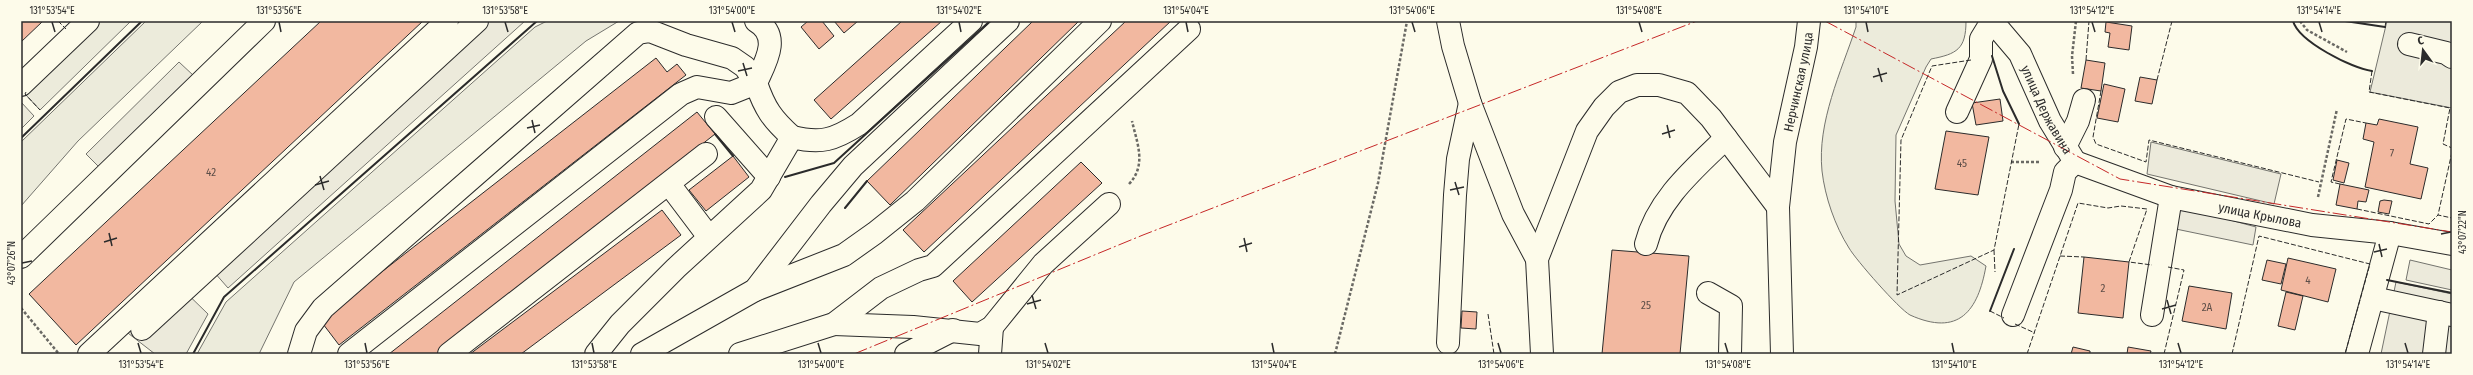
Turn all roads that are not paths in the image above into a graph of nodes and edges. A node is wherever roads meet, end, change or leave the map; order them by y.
1 (88, 21) edge
2 (264, 21) edge
3 (447, 21) edge
4 (477, 21) edge
5 (971, 21) edge
6 (1008, 21) edge
7 (1100, 21) edge
8 (1448, 21) edge
9 (1809, 21) edge
10 (1992, 21) edge
11 (762, 22) edge
12 (1189, 28) dead end
13 (2409, 44) dead end
14 (2452, 57) edge
15 (756, 83) junction
16 (21, 85) edge
17 (2084, 100) road end
18 (1470, 103) junction
19 (1957, 112) dead end
20 (716, 117) dead end
21 (792, 137) junction
22 (1726, 138) junction
23 (706, 154) dead end
24 (2070, 154) junction
25 (769, 177) junction
26 (669, 184) junction
27 (2170, 197) junction
28 (1110, 204) road end
29 (1778, 207) junction
30 (2390, 233) junction
31 (708, 237) junction
32 (1646, 244) dead end
33 (2452, 244) edge
34 (21, 258) edge
35 (1537, 259) junction
36 (755, 290) junction
37 (1708, 293) dead end
38 (2373, 298) junction
39 (2445, 314) edge
40 (2013, 315) dead end
41 (2152, 315) dead end
42 (834, 324) junction
43 (992, 327) junction
44 (142, 329) dead end
45 (953, 330) junction
46 (1448, 343) dead end
47 (89, 354) edge
48 (299, 354) edge
49 (350, 354) edge
50 (449, 354) edge
51 (596, 354) edge
52 (642, 354) edge
53 (740, 354) edge
54 (906, 354) edge
55 (990, 354) edge
56 (1542, 354) edge
57 (1730, 354) edge
58 (1782, 354) edge
59 (2357, 354) edge
60 (2434, 354) edge

1 - 16 street
2 - 34 street
3 - 47 street
4 - 44 street
5 - 21 street
6 - 36 street
7 - 36 street
8 - 18 street
9 - 29 street, Нерчинская улица
10 - 19 street
10 - 24 street, улица Державина
11 - 15 street
12 - 42 street
13 - 14 street
15 - 21 street
15 - 48 street
15 - 49 street
17 - 24 street
18 - 35 street
18 - 46 street
20 - 25 street
21 - 25 street
22 - 29 street
22 - 32 street
22 - 35 street
23 - 26 street
24 - 27 street, улица Крылова
24 - 40 street, улица Державина
25 - 31 street
26 - 31 street
26 - 50 street
27 - 30 street, улица Крылова
27 - 41 street
28 - 43 street
29 - 58 street, Нерчинская улица
30 - 33 street, улица Крылова
30 - 38 street
31 - 51 street
35 - 56 street
36 - 52 street
37 - 57 street
38 - 39 street
38 - 59 street
39 - 60 street
42 - 45 street
42 - 53 street
43 - 45 street
43 - 55 street
45 - 54 street

